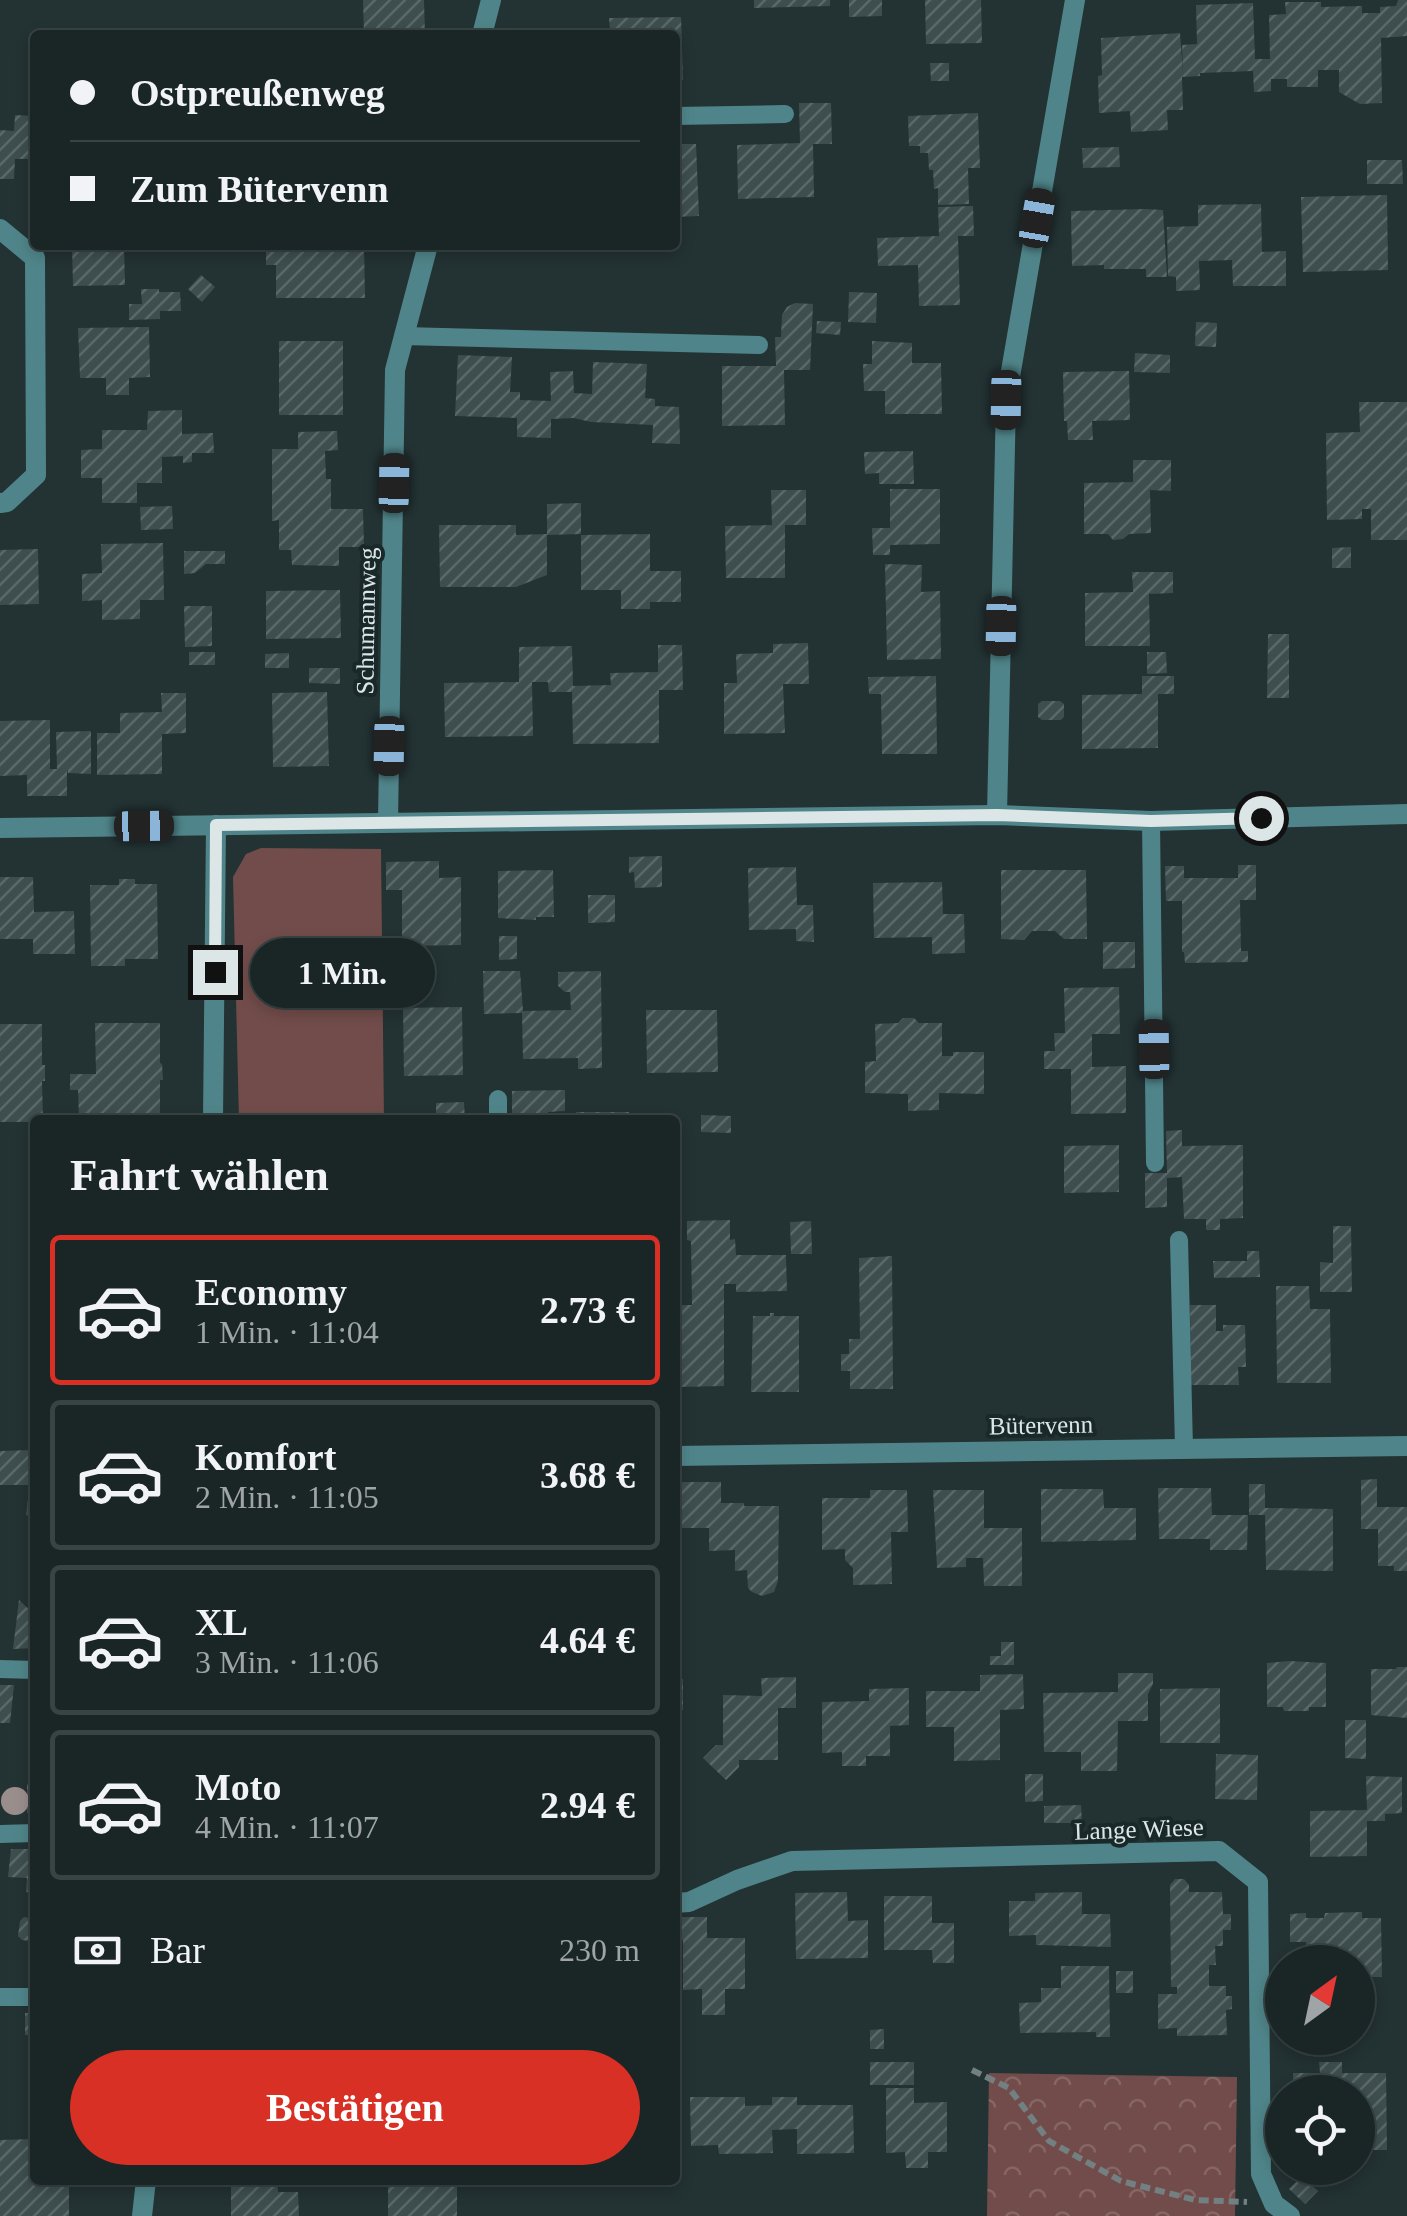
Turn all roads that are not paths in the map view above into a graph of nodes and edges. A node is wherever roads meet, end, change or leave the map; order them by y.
1 (491, 0) edge
2 (1075, 0) edge
3 (483, 30) edge
4 (784, 114) dead end
5 (680, 116) edge
6 (0, 229) edge
7 (427, 250) edge
8 (404, 336) junction
9 (758, 345) dead end
10 (0, 502) edge
11 (1407, 814) edge
12 (997, 815) junction
13 (1151, 821) junction
14 (388, 822) junction
15 (216, 825) junction
16 (0, 828) edge
17 (498, 1099) dead end
18 (213, 1115) edge
19 (498, 1115) edge
20 (1155, 1163) dead end
21 (1179, 1240) dead end
22 (1407, 1446) edge
23 (1184, 1448) junction
24 (680, 1456) edge
25 (0, 1669) edge
26 (30, 1670) edge
27 (30, 1833) edge
28 (0, 1834) edge
29 (680, 1902) edge
30 (30, 1997) edge
31 (0, 1998) edge
32 (145, 2185) edge
33 (1282, 2210) edge
34 (142, 2216) edge

1 - 3 street
2 - 12 street
4 - 5 lane
6 - 10 street
7 - 8 street, Schumannweg
8 - 9 lane
8 - 14 street, Schumannweg
11 - 13 street
12 - 13 street
12 - 14 street
13 - 20 lane
14 - 15 street
15 - 16 street
15 - 18 street
17 - 19 lane
21 - 23 lane
22 - 23 street, Bütervenn
23 - 24 street, Bütervenn
25 - 26 lane
27 - 28 lane
29 - 33 street, Lange Wiese
30 - 31 lane
32 - 34 street

